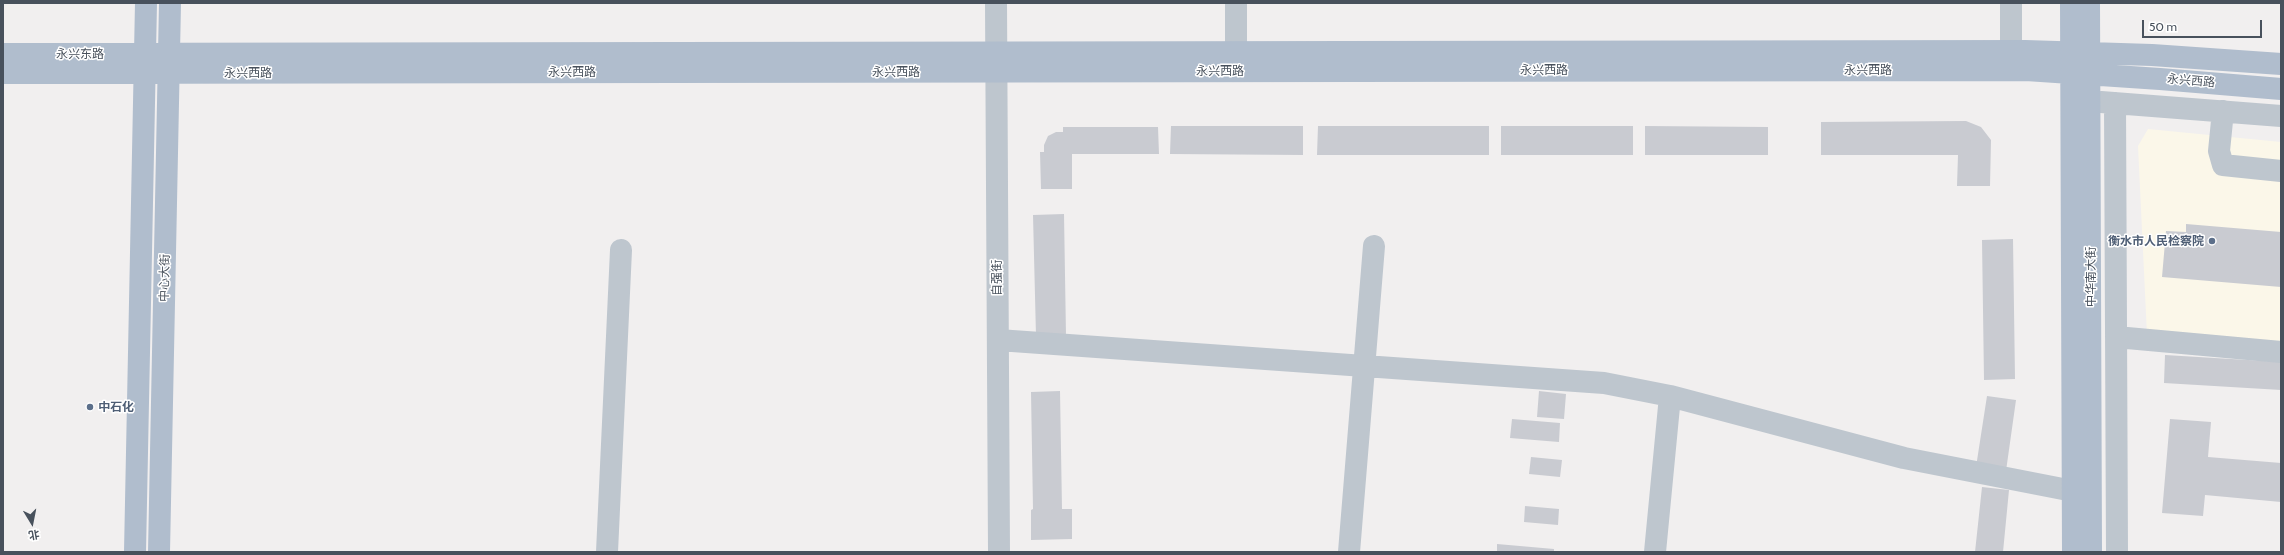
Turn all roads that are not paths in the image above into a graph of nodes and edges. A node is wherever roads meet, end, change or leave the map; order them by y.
1 (146, 3) edge
2 (170, 3) edge
3 (996, 3) edge
4 (1236, 3) edge
5 (2011, 3) edge
6 (2071, 3) edge
7 (2089, 3) edge
8 (2011, 51) junction
9 (1236, 52) junction
10 (2080, 52) junction
11 (3, 54) edge
12 (996, 62) junction
13 (157, 63) junction
14 (2281, 64) edge
15 (3, 72) edge
16 (2081, 74) junction
17 (2281, 89) edge
18 (2090, 101) junction
19 (2115, 103) junction
20 (2223, 111) junction
21 (2281, 116) edge
22 (2281, 171) edge
23 (1374, 246) dead end
24 (621, 250) dead end
25 (2116, 337) junction
26 (998, 340) junction
27 (2281, 352) edge
28 (1364, 367) junction
29 (1670, 396) junction
30 (2073, 491) junction
31 (136, 552) edge
32 (159, 552) edge
33 (607, 552) edge
34 (999, 552) edge
35 (1349, 552) edge
36 (1655, 552) edge
37 (2073, 552) edge
38 (2091, 552) edge
39 (2117, 552) edge

1 - 13 main road, 中心大街
2 - 13 main road, 中心大街
3 - 12 street, 自强街
4 - 9 street
5 - 8 street
6 - 10 main road, 中华南大街
7 - 10 main road, 中华南大街
8 - 9 main road, 永兴西路
8 - 10 main road, 永兴西路
9 - 12 main road, 永兴西路
10 - 14 main road, 永兴西路
10 - 16 main road, 中华南大街
11 - 13 main road, 永兴东路
12 - 13 main road, 永兴西路
12 - 16 main road, 永兴西路
12 - 26 street, 自强街
13 - 15 main road, 永兴东路
13 - 31 main road, 中心大街
13 - 32 main road, 中心大街
16 - 17 main road, 永兴西路
16 - 18 main road, 中华南大街
16 - 30 main road, 中华南大街
18 - 19 street
18 - 38 main road, 中华南大街
19 - 20 street
19 - 25 street
20 - 21 street
20 - 22 street
23 - 28 street
24 - 33 street
25 - 27 street
25 - 39 street
26 - 28 street
26 - 34 street, 自强街
28 - 29 street
28 - 35 street
29 - 30 street
29 - 36 street
30 - 37 main road, 中华南大街

